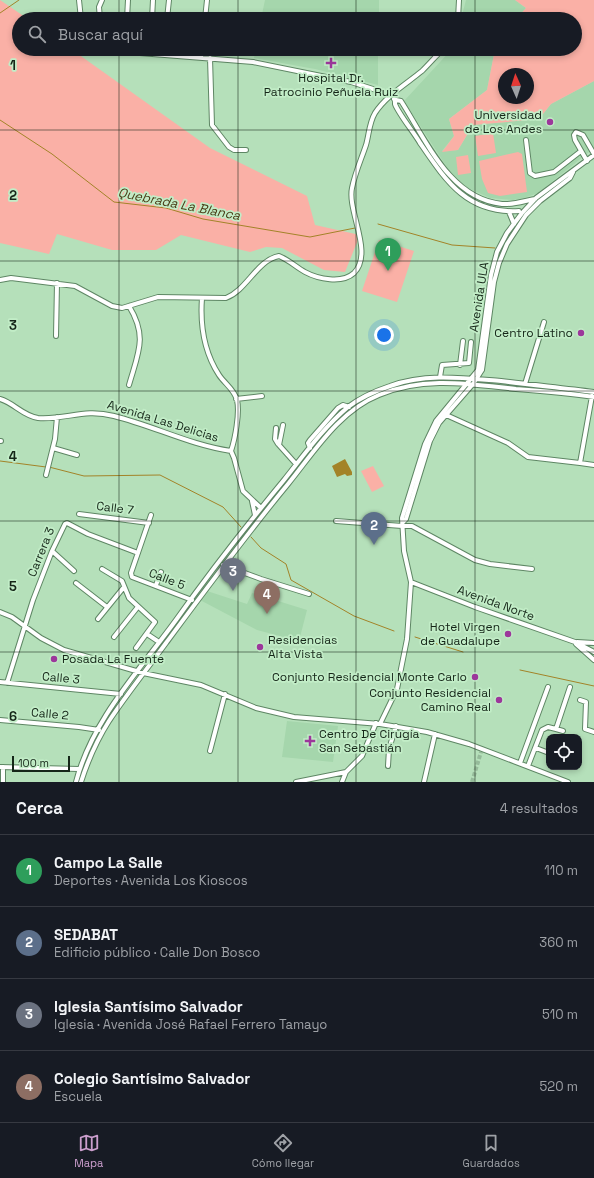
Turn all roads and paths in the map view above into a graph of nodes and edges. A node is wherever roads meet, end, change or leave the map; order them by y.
1 (79, 0) edge
2 (102, 0) edge
3 (128, 0) edge
4 (153, 0) edge
5 (169, 0) edge
6 (207, 0) edge
7 (459, 0) edge
8 (80, 12) edge
9 (99, 12) edge
10 (127, 12) edge
11 (152, 12) edge
12 (168, 12) edge
13 (206, 12) edge
14 (458, 12) edge
15 (182, 56) edge
16 (436, 56) edge
17 (201, 57) joint
18 (210, 58) junction
19 (392, 95) junction
20 (396, 100) junction
21 (526, 140) dead end
22 (594, 142) edge
23 (589, 145) junction
24 (246, 150) dead end
25 (581, 151) junction
26 (594, 155) edge
27 (587, 161) junction
28 (574, 172) junction
29 (536, 198) junction
30 (511, 204) junction
31 (509, 212) junction
32 (521, 212) junction
33 (526, 215) junction
34 (514, 224) junction
35 (0, 280) edge
36 (57, 283) junction
37 (202, 298) junction
38 (129, 306) junction
39 (544, 322) dead end
40 (56, 336) dead end
41 (463, 341) dead end
42 (472, 342) dead end
43 (460, 365) junction
44 (440, 377) junction
45 (475, 378) junction
46 (468, 384) junction
47 (473, 384) junction
48 (525, 384) junction
49 (129, 385) dead end
50 (593, 395) edge
51 (262, 396) dead end
52 (0, 399) edge
53 (236, 399) junction
54 (444, 414) junction
55 (58, 417) junction
56 (283, 425) dead end
57 (276, 428) dead end
58 (279, 445) junction
59 (53, 448) junction
60 (230, 451) junction
61 (76, 455) dead end
62 (580, 463) junction
63 (296, 464) junction
64 (594, 465) edge
65 (46, 475) dead end
66 (252, 500) junction
67 (261, 508) junction
68 (265, 511) junction
69 (79, 514) dead end
70 (151, 515) dead end
71 (255, 515) junction
72 (336, 521) dead end
73 (149, 522) junction
74 (402, 524) junction
75 (52, 551) junction
76 (138, 553) junction
77 (223, 565) junction
78 (102, 569) dead end
79 (532, 569) dead end
80 (74, 571) dead end
81 (160, 572) dead end
82 (411, 582) junction
83 (76, 583) dead end
84 (156, 585) junction
85 (124, 587) junction
86 (309, 594) dead end
87 (193, 600) junction
88 (107, 606) junction
89 (137, 608) junction
90 (0, 612) edge
91 (98, 619) dead end
92 (24, 625) junction
93 (147, 634) junction
94 (114, 637) dead end
95 (159, 642) junction
96 (575, 642) junction
97 (594, 643) edge
98 (136, 648) dead end
99 (594, 652) edge
100 (594, 660) edge
101 (138, 671) junction
102 (143, 672) junction
103 (0, 682) edge
104 (8, 683) junction
105 (548, 687) dead end
106 (570, 687) dead end
107 (121, 694) junction
108 (225, 694) junction
109 (580, 700) dead end
110 (0, 720) edge
111 (378, 723) junction
112 (396, 726) junction
113 (556, 729) junction
114 (98, 730) junction
115 (563, 731) dead end
116 (103, 732) junction
117 (594, 732) edge
118 (435, 734) junction
119 (536, 748) junction
120 (210, 751) dead end
121 (546, 752) edge
122 (520, 763) junction
123 (388, 766) dead end
124 (528, 766) junction
125 (2, 767) edge
126 (79, 769) junction
127 (346, 772) junction
128 (3, 782) edge
129 (76, 782) edge
130 (81, 782) edge
131 (296, 782) edge
132 (342, 782) edge
133 (424, 782) edge
134 (568, 782) edge

1 - 8 street
2 - 9 street
3 - 10 street
4 - 11 street
5 - 12 street
6 - 13 street
7 - 14 street
15 - 17 street
16 - 19 street
17 - 18 street
18 - 19 street
18 - 24 street
19 - 20 street
19 - 37 street
20 - 30 street
20 - 31 street
21 - 25 street
22 - 23 street
23 - 25 street
23 - 26 street
25 - 27 street
26 - 27 street, Avenida ULA
27 - 28 street, Avenida ULA
28 - 29 street, Avenida ULA
28 - 33 street, Avenida ULA
29 - 30 street
29 - 32 street, Avenida ULA
30 - 32 street
31 - 32 street
31 - 34 street
32 - 33 street
32 - 34 street, Avenida ULA
33 - 45 street, Avenida ULA
34 - 45 street, Avenida ULA
35 - 36 street
36 - 38 street
36 - 40 street
37 - 38 street
37 - 53 street
38 - 49 street
39 - 48 street
41 - 43 street
42 - 43 street
43 - 44 street
44 - 45 street
44 - 63 street
45 - 46 street, Avenida ULA
45 - 47 street, Avenida ULA
45 - 48 street
46 - 47 street
46 - 54 street, Avenida ULA
46 - 68 street
47 - 50 street
47 - 54 street, Avenida ULA
48 - 50 street
50 - 62 street
51 - 53 street
52 - 55 street, Avenida Las Delicias
53 - 60 street
54 - 62 street
54 - 74 street
55 - 59 street
55 - 60 street, Avenida Las Delicias
56 - 58 street
57 - 58 street
58 - 63 street
59 - 61 street
59 - 65 street
60 - 66 street, Avenida Las Delicias
62 - 64 street
63 - 67 street
66 - 67 street, Avenida Las Delicias
66 - 71 street
67 - 68 street, Avenida Las Delicias
67 - 71 street
68 - 77 street
69 - 73 street, Calle 7
70 - 73 street
71 - 87 street
72 - 74 street
73 - 76 street
74 - 79 street
74 - 82 street
75 - 76 street, Carrera 3
75 - 80 street
75 - 92 street, Carrera 3
76 - 84 street, Calle 5
77 - 86 street
77 - 87 street
78 - 85 street
81 - 84 street
82 - 96 street, Avenida Norte
82 - 111 street
83 - 88 street
84 - 87 street, Calle 5
85 - 88 street
85 - 89 street
87 - 95 street
87 - 102 street
88 - 91 street
89 - 93 street
89 - 94 street
90 - 92 street
92 - 101 street
92 - 104 street, Carrera 3
93 - 95 street
93 - 98 street
95 - 101 street
96 - 97 street, Avenida Norte
96 - 99 street, Avenida Norte
96 - 100 street
101 - 102 street
101 - 107 street
102 - 108 street
102 - 116 street
103 - 104 street, Calle 3
104 - 107 street, Calle 3
105 - 122 street
106 - 113 street
107 - 114 street
108 - 111 street
108 - 120 street
109 - 117 street
110 - 114 street, Calle 2
111 - 112 street
111 - 127 street
112 - 118 street
112 - 123 street
113 - 115 street
113 - 119 street
114 - 116 street, Calle 2
114 - 126 street
116 - 130 street
118 - 122 street
118 - 133 street
119 - 121 street
119 - 124 street
122 - 124 street
124 - 134 street
125 - 126 street
125 - 128 street
126 - 129 street
127 - 131 street
127 - 132 street

